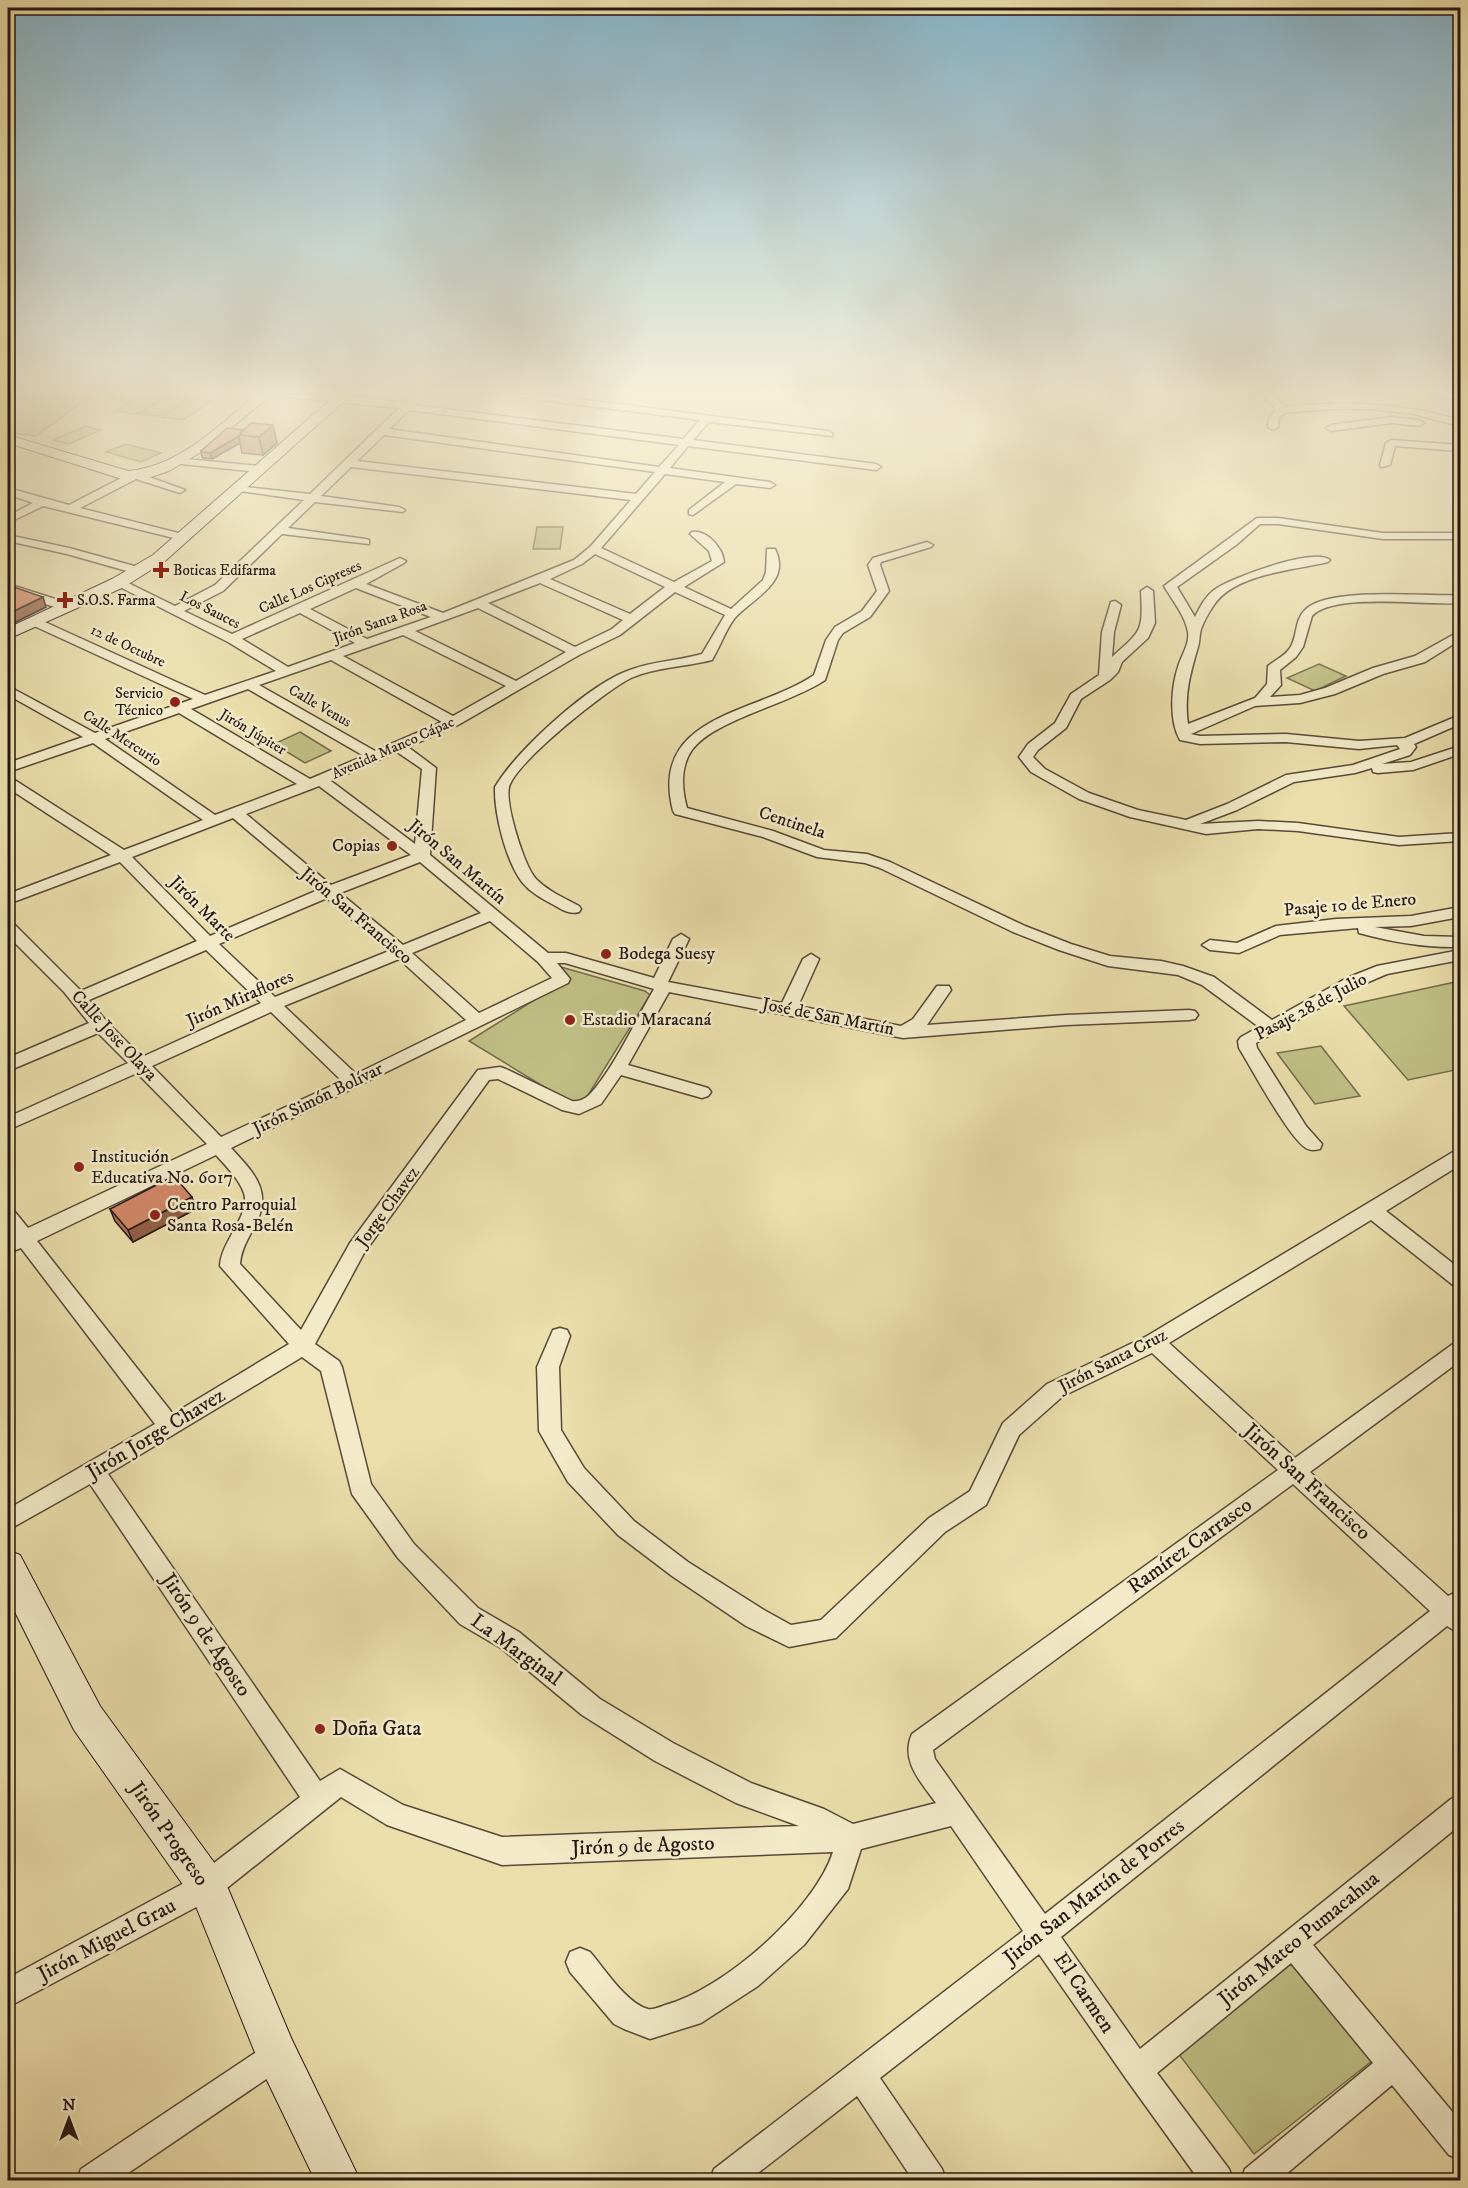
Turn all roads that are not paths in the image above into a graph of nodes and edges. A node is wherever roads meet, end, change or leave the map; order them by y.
1 (24, 496) edge
2 (95, 496) edge
3 (230, 496) edge
4 (305, 496) edge
5 (629, 496) edge
6 (713, 496) edge
7 (312, 497) junction
8 (637, 497) joint
9 (42, 502) junction
10 (70, 509) junction
11 (399, 510) dead end
12 (693, 512) dead end
13 (8, 520) edge
14 (278, 530) junction
15 (1461, 530) edge
16 (696, 534) dead end
17 (1431, 535) junction
18 (1461, 536) edge
19 (182, 537) junction
20 (8, 538) edge
21 (365, 542) dead end
22 (927, 545) dead end
23 (594, 549) junction
24 (771, 551) dead end
25 (1324, 560) dead end
26 (400, 561) dead end
27 (141, 571) junction
28 (541, 579) junction
29 (118, 583) junction
30 (356, 584) junction
31 (675, 587) junction
32 (8, 588) edge
33 (1147, 591) dead end
34 (1461, 599) edge
35 (478, 603) junction
36 (1115, 605) dead end
37 (67, 607) junction
38 (301, 609) junction
39 (175, 611) junction
40 (732, 614) junction
41 (443, 617) junction
42 (632, 620) junction
43 (36, 622) junction
44 (405, 631) junction
45 (1194, 631) junction
46 (8, 634) edge
47 (1461, 635) edge
48 (232, 639) junction
49 (366, 644) junction
50 (575, 652) junction
51 (333, 656) junction
52 (286, 671) junction
53 (1105, 677) junction
54 (248, 684) junction
55 (516, 686) junction
56 (8, 690) edge
57 (205, 700) junction
58 (1259, 701) junction
59 (181, 709) junction
60 (1461, 719) edge
61 (453, 722) junction
62 (1182, 731) junction
63 (94, 738) junction
64 (1406, 743) junction
65 (398, 746) junction
66 (1461, 750) edge
67 (375, 756) junction
68 (8, 768) edge
69 (1355, 769) junction
70 (8, 782) edge
71 (315, 783) junction
72 (236, 813) junction
73 (214, 821) junction
74 (1191, 825) junction
75 (1461, 837) edge
76 (122, 855) junction
77 (422, 856) junction
78 (328, 892) junction
79 (11, 894) edge
80 (573, 909) dead end
81 (1461, 912) edge
82 (490, 915) junction
83 (1336, 924) junction
84 (8, 927) edge
85 (681, 939) dead end
86 (1461, 942) edge
87 (209, 944) junction
88 (1210, 945) dead end
89 (401, 952) junction
90 (1461, 955) edge
91 (544, 958) junction
92 (811, 959) dead end
93 (562, 979) joint
94 (661, 985) junction
95 (943, 990) dead end
96 (78, 998) junction
97 (272, 1005) junction
98 (788, 1009) junction
99 (1189, 1015) dead end
100 (476, 1020) junction
101 (100, 1025) junction
102 (1270, 1027) junction
103 (903, 1032) junction
104 (8, 1065) edge
105 (141, 1065) junction
106 (617, 1068) junction
107 (354, 1082) junction
108 (702, 1092) dead end
109 (8, 1124) edge
110 (1313, 1144) dead end
111 (218, 1147) junction
112 (1461, 1157) edge
113 (1371, 1210) junction
114 (8, 1217) edge
115 (15, 1243) edge
116 (1461, 1280) edge
117 (560, 1336) dead end
118 (1154, 1342) junction
119 (303, 1346) junction
120 (1461, 1350) edge
121 (170, 1427) junction
122 (94, 1471) junction
123 (1295, 1471) junction
124 (8, 1520) edge
125 (8, 1565) edge
126 (1456, 1611) edge
127 (921, 1743) joint
128 (340, 1782) joint
129 (317, 1800) junction
130 (1461, 1808) edge
131 (958, 1811) junction
132 (852, 1838) junction
133 (207, 1886) junction
134 (1043, 1933) junction
135 (1293, 1944) junction
136 (580, 1962) dead end
137 (8, 1993) edge
138 (277, 2055) junction
139 (1393, 2065) junction
140 (1137, 2070) junction
141 (860, 2075) junction
142 (1461, 2144) edge
143 (92, 2181) edge
144 (338, 2181) edge
145 (724, 2181) edge
146 (931, 2181) edge
147 (1218, 2181) edge
148 (1256, 2181) edge

1 - 9 street
2 - 10 street
3 - 19 street
4 - 7 street
5 - 8 street
6 - 12 street
7 - 11 street
7 - 14 street
8 - 23 street, Jirón Santa Rosa
9 - 10 street
9 - 13 street
10 - 19 street
14 - 21 street
14 - 39 street
15 - 17 street
16 - 31 street, Avenida Manco Cápac
17 - 18 street
17 - 45 street
19 - 27 street
20 - 27 street
22 - 102 street, Centinela
23 - 28 street, Jirón Santa Rosa
23 - 31 street
24 - 40 street
25 - 45 street
26 - 30 street, Calle Los Cipreses
27 - 29 street
28 - 35 street, Jirón Santa Rosa
28 - 42 street
29 - 37 street
29 - 39 street, Los Sauces
30 - 38 street, Calle Los Cipreses
30 - 41 street
31 - 40 street
31 - 42 street, Avenida Manco Cápac
32 - 37 street
33 - 53 street
34 - 58 street
35 - 41 street, Jirón Santa Rosa
35 - 50 street
36 - 53 street
37 - 43 street
38 - 48 street, Calle Los Cipreses
38 - 49 street
39 - 48 street, Los Sauces
40 - 80 street
41 - 44 street, Jirón Santa Rosa
42 - 50 street, Avenida Manco Cápac
43 - 46 street
43 - 57 street, 12 de Octubre
44 - 49 street, Jirón Santa Rosa
44 - 55 street
45 - 62 street
47 - 58 street
48 - 52 street, Los Sauces
49 - 51 street, Jirón Santa Rosa
50 - 55 street, Avenida Manco Cápac
51 - 52 street, Jirón Santa Rosa
51 - 61 street
52 - 54 street, Jirón Santa Rosa
53 - 74 street
54 - 57 street, Jirón Santa Rosa
54 - 67 street, Calle Venus
55 - 61 street, Avenida Manco Cápac
56 - 63 street, Calle Mercurio
57 - 59 street, Jirón Santa Rosa
58 - 62 street
59 - 63 street, Jirón Santa Rosa
59 - 71 street, Jirón Júpiter
60 - 64 street
61 - 65 street, Avenida Manco Cápac
62 - 64 street
63 - 68 street, Jirón Santa Rosa
63 - 73 street, Calle Mercurio
64 - 69 street
65 - 67 street, Avenida Manco Cápac
65 - 77 street
66 - 69 street
67 - 71 street, Avenida Manco Cápac
69 - 74 street
70 - 76 street, Jirón Marte
71 - 72 street, Avenida Manco Cápac
71 - 77 street, Jirón San Martín
72 - 73 street, Avenida Manco Cápac
72 - 78 street, Jirón San Francisco
73 - 76 street, Avenida Manco Cápac
74 - 75 street
76 - 79 street, Avenida Manco Cápac
76 - 87 street, Jirón Marte
77 - 78 street
77 - 82 street, Jirón San Martín
78 - 87 street
78 - 89 street, Jirón San Francisco
81 - 83 street, Pasaje 10 de Enero
82 - 89 street, Jirón Miraflores
82 - 91 street, Jirón San Martín
83 - 86 street
83 - 88 street, Pasaje 10 de Enero
84 - 96 street, Calle Jose Olaya
85 - 94 street
87 - 96 street
87 - 97 street, Jirón Marte
89 - 97 street, Jirón Miraflores
89 - 100 street, Jirón San Francisco
90 - 102 street, Pasaje 28 de Julio
91 - 93 street, Jirón San Martín
91 - 94 street, José de San Martín
92 - 98 street
93 - 100 street, Jirón Simón Bolívar
94 - 98 street, José de San Martín
94 - 106 street
95 - 103 street
96 - 101 street, Calle Jose Olaya
97 - 105 street, Jirón Miraflores
97 - 107 street, Jirón Marte
98 - 103 street, José de San Martín
99 - 103 street, José de San Martín
100 - 107 street, Jirón Simón Bolívar
101 - 104 street
101 - 105 street, Calle Jose Olaya
102 - 110 street, Pasaje 28 de Julio
105 - 109 street, Jirón Miraflores
105 - 111 street, Calle Jose Olaya
106 - 108 street
106 - 119 street, Jorge Chavez
107 - 111 street, Jirón Simón Bolívar
111 - 115 street, Jirón Simón Bolívar
111 - 119 street, Calle Jose Olaya
112 - 113 street, Jirón Santa Cruz
113 - 116 street
113 - 118 street, Jirón Santa Cruz
114 - 115 street
115 - 121 street
117 - 118 street, Jirón Santa Cruz
118 - 123 street, Jirón San Francisco
119 - 121 street, Jirón Jorge Chavez
119 - 132 street, La Marginal
120 - 123 street, Ramírez Carrasco
121 - 122 street, Jirón Jorge Chavez
122 - 124 street, Jirón Jorge Chavez
122 - 129 street, Jirón 9 de Agosto
123 - 126 street, Jirón San Francisco
123 - 127 street, Ramírez Carrasco
125 - 133 street, Jirón Progreso
126 - 134 street, Jirón San Martín de Porres
127 - 131 street, El Carmen
128 - 129 street, Jirón Miguel Grau
128 - 132 street, Jirón 9 de Agosto
129 - 133 street, Jirón Miguel Grau
130 - 135 street, Jirón Mateo Pumacahua
131 - 132 street, Jirón 9 de Agosto
131 - 134 street, El Carmen
132 - 136 street
133 - 137 street, Jirón Miguel Grau
133 - 138 street, Jirón Progreso
134 - 140 street, El Carmen
134 - 141 street, Jirón San Martín de Porres
135 - 139 street
135 - 140 street, Jirón Mateo Pumacahua
138 - 143 street
138 - 144 street, Jirón Progreso
139 - 142 street
139 - 148 street
140 - 147 street, El Carmen
141 - 145 street, Jirón San Martín de Porres
141 - 146 street

